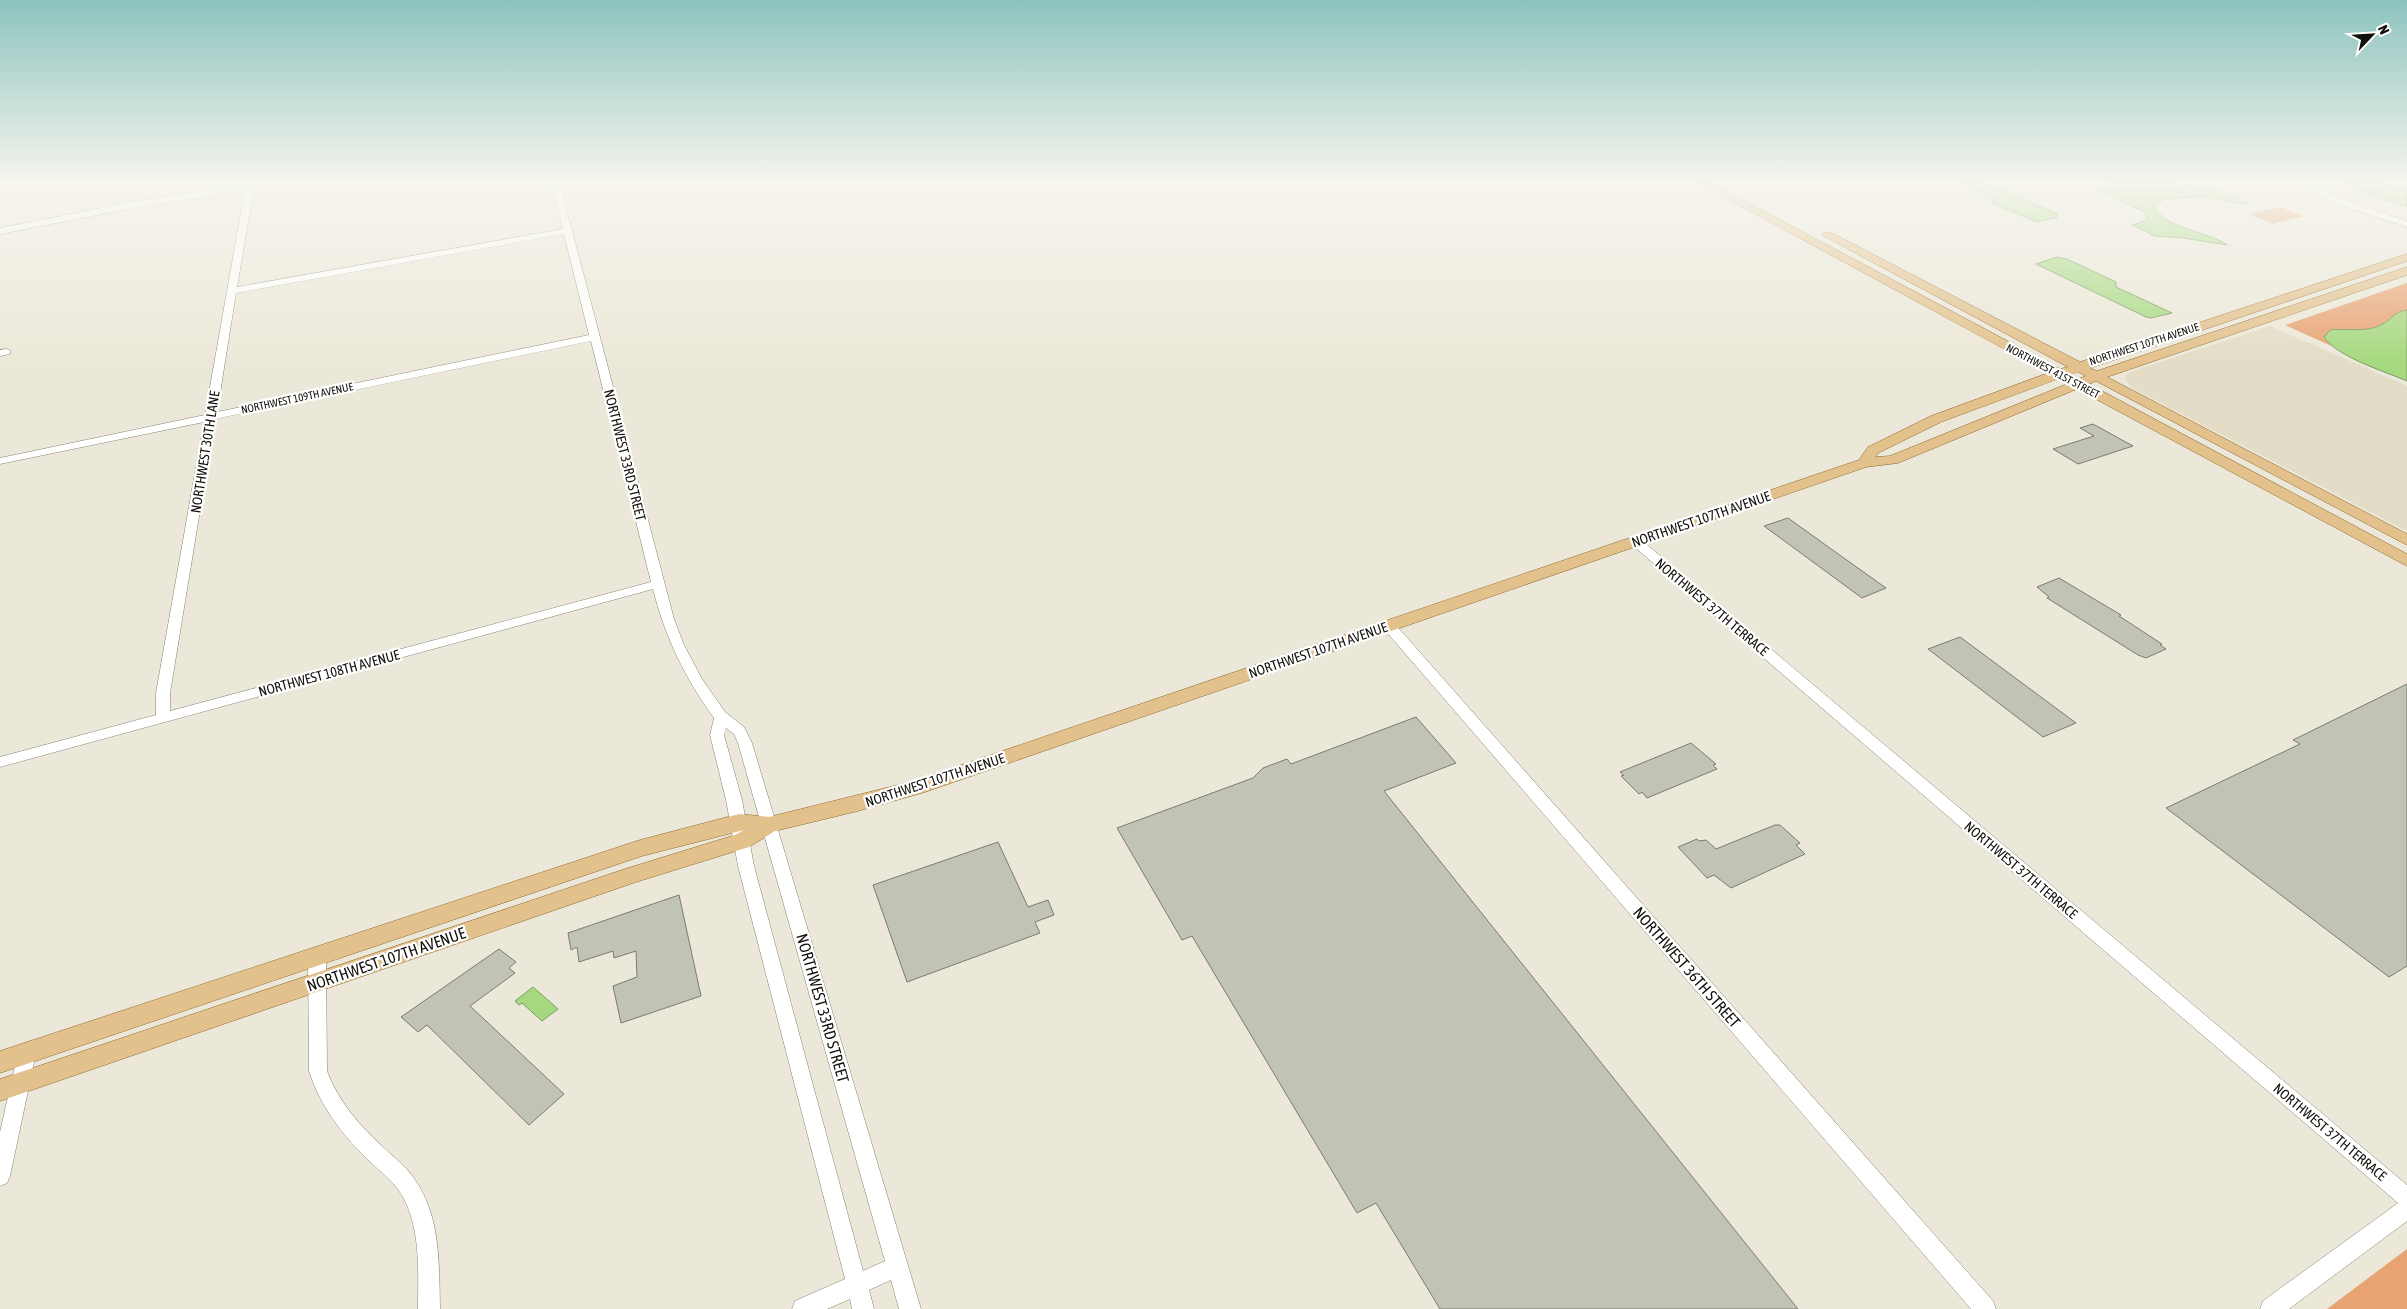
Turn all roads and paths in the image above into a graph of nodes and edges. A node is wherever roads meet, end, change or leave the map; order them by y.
1 (240, 242) edge
2 (505, 242) edge
3 (570, 242) edge
4 (1814, 242) edge
5 (1841, 242) edge
6 (2407, 257) edge
7 (2407, 271) edge
8 (231, 291) junction
9 (594, 336) junction
10 (2077, 366) junction
11 (2058, 373) junction
12 (2097, 377) junction
13 (2079, 384) junction
14 (210, 417) junction
15 (0, 461) edge
16 (1864, 463) junction
17 (2407, 540) edge
18 (1635, 541) junction
19 (2407, 561) edge
20 (658, 584) junction
21 (1389, 626) junction
22 (163, 718) junction
23 (721, 718) junction
24 (0, 762) edge
25 (769, 825) junction
26 (740, 831) junction
27 (317, 956) junction
28 (318, 982) junction
29 (27, 1053) junction
30 (0, 1062) edge
31 (10, 1086) edge
32 (0, 1176) edge
33 (2407, 1198) edge
34 (2407, 1210) edge
35 (898, 1266) junction
36 (857, 1285) junction
37 (429, 1309) edge
38 (803, 1309) edge
39 (863, 1309) edge
40 (910, 1309) edge
41 (1985, 1309) edge
42 (2271, 1309) edge

1 - 8 street, NORTHWEST 30TH LANE
2 - 8 street
3 - 9 street, NORTHWEST 33RD STREET
4 - 11 main road, NORTHWEST 41ST STREET
5 - 10 main road, NORTHWEST 41ST STREET
6 - 10 main road, NORTHWEST 107TH AVENUE
7 - 12 main road, NORTHWEST 107TH AVENUE
8 - 14 street, NORTHWEST 30TH LANE
9 - 14 street, NORTHWEST 109TH AVENUE
9 - 20 street, NORTHWEST 33RD STREET
10 - 11 main road, NORTHWEST 107TH AVENUE
10 - 12 main road, NORTHWEST 41ST STREET
11 - 13 main road, NORTHWEST 41ST STREET
11 - 16 main road, NORTHWEST 107TH AVENUE
12 - 13 main road, NORTHWEST 107TH AVENUE
12 - 17 main road, NORTHWEST 41ST STREET
13 - 16 main road, NORTHWEST 107TH AVENUE
13 - 19 main road, NORTHWEST 41ST STREET
14 - 15 street, NORTHWEST 109TH AVENUE
14 - 22 street, NORTHWEST 30TH LANE
16 - 18 main road, NORTHWEST 107TH AVENUE
18 - 21 main road, NORTHWEST 107TH AVENUE
18 - 33 street, NORTHWEST 37TH TERRACE
20 - 22 street, NORTHWEST 108TH AVENUE
20 - 23 street, NORTHWEST 33RD STREET
21 - 25 main road, NORTHWEST 107TH AVENUE
21 - 41 street, NORTHWEST 36TH STREET
22 - 24 street, NORTHWEST 108TH AVENUE
23 - 25 street, NORTHWEST 33RD STREET
23 - 26 street
25 - 26 main road, NORTHWEST 107TH AVENUE
25 - 35 street, NORTHWEST 33RD STREET
26 - 27 main road, NORTHWEST 107TH AVENUE
26 - 28 main road, NORTHWEST 107TH AVENUE
26 - 36 street
27 - 28 street
27 - 29 main road, NORTHWEST 107TH AVENUE
28 - 31 main road, NORTHWEST 107TH AVENUE
28 - 37 street
29 - 30 main road, NORTHWEST 107TH AVENUE
29 - 31 street
31 - 32 street
34 - 42 street
35 - 36 street
35 - 40 street, NORTHWEST 33RD STREET
36 - 38 street
36 - 39 street

